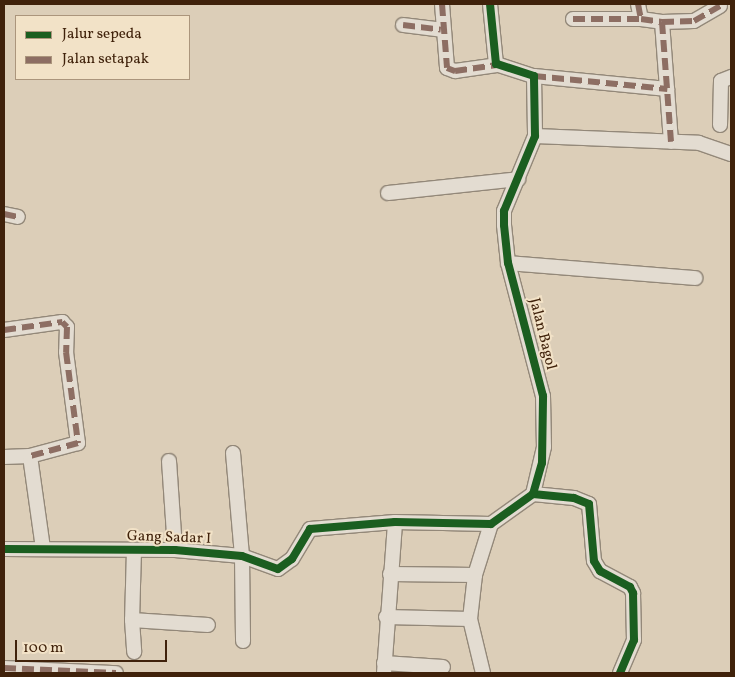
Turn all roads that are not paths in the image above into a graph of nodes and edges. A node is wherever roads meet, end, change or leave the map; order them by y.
1 (442, 4) edge
2 (490, 4) edge
3 (638, 4) edge
4 (720, 6) dead end
5 (573, 19) dead end
6 (641, 19) junction
7 (662, 22) junction
8 (404, 25) dead end
9 (441, 30) junction
10 (497, 65) junction
11 (534, 76) junction
12 (731, 77) edge
13 (667, 89) junction
14 (720, 125) dead end
15 (535, 136) junction
16 (671, 142) junction
17 (731, 154) edge
18 (518, 179) junction
19 (388, 193) dead end
20 (4, 214) edge
21 (18, 217) dead end
22 (508, 263) junction
23 (695, 278) dead end
24 (4, 330) edge
25 (233, 453) dead end
26 (30, 456) junction
27 (4, 457) edge
28 (169, 461) dead end
29 (533, 494) junction
30 (394, 522) junction
31 (491, 524) junction
32 (42, 548) junction
33 (4, 549) edge
34 (134, 550) junction
35 (175, 550) junction
36 (242, 556) junction
37 (390, 574) junction
38 (475, 575) junction
39 (386, 617) junction
40 (470, 619) junction
41 (132, 620) junction
42 (208, 625) dead end
43 (242, 641) dead end
44 (134, 652) dead end
45 (443, 667) dead end
46 (4, 668) edge
47 (384, 668) edge
48 (426, 670) edge
49 (116, 673) edge
50 (483, 673) edge
51 (620, 673) edge

1 - 9 street
2 - 10 street
3 - 6 street
4 - 7 street
5 - 6 street
6 - 7 street
7 - 13 street
8 - 9 street
9 - 10 street
10 - 11 street
11 - 13 street
11 - 15 street
12 - 14 street
13 - 16 street
15 - 16 street
15 - 18 street, Jalan Bagol
16 - 17 street
18 - 19 street
18 - 22 street, Jalan Bagol
20 - 21 street
22 - 23 street
22 - 29 street, Jalan Bagol
24 - 26 street
25 - 36 street
26 - 27 street
26 - 32 street
28 - 35 street
29 - 31 street
29 - 51 street
30 - 31 street
30 - 36 street, Gang Sadar I
30 - 37 street
31 - 38 street
32 - 33 street, Gang Sadar I
32 - 34 street, Gang Sadar I
34 - 35 street, Gang Sadar I
34 - 41 street
35 - 36 street, Gang Sadar I
36 - 43 street
37 - 38 street
37 - 39 street
38 - 40 street
39 - 40 street
39 - 47 street
40 - 50 street
41 - 42 street
41 - 44 street
45 - 48 street
46 - 49 street
47 - 48 street

